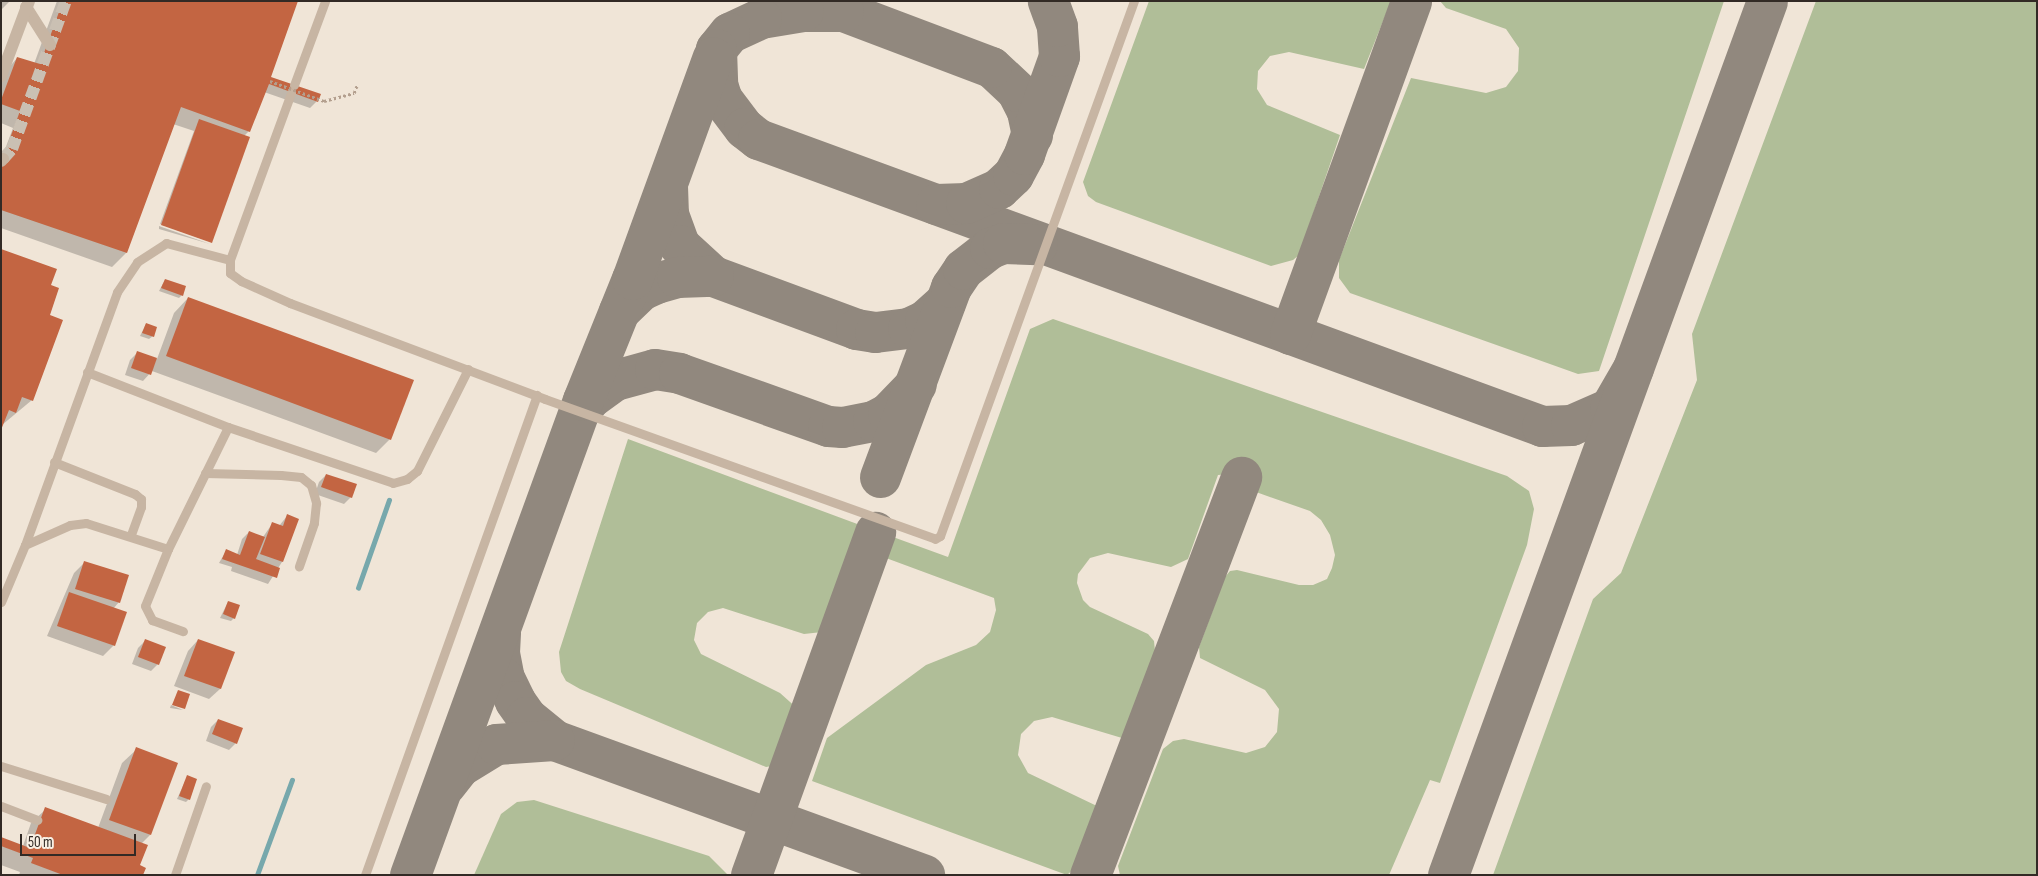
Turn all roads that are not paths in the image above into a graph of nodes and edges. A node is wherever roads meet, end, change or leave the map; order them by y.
1 (325, 1) edge
2 (1134, 1) edge
3 (28, 4) edge
4 (50, 45) dead end
5 (7, 46) edge
6 (1, 76) edge
7 (230, 260) junction
8 (468, 369) junction
9 (87, 372) junction
10 (537, 395) junction
11 (228, 427) junction
12 (54, 462) junction
13 (205, 473) junction
14 (131, 535) junction
15 (25, 545) junction
16 (168, 549) junction
17 (299, 566) dead end
18 (2, 599) edge
19 (183, 631) dead end
20 (1, 766) edge
21 (206, 786) dead end
22 (106, 799) dead end
23 (1, 806) edge
24 (37, 820) dead end
25 (175, 875) edge
26 (365, 875) edge

1 - 7 lane
2 - 10 lane
3 - 4 street
3 - 5 street
5 - 6 street
7 - 8 lane
7 - 9 lane
8 - 10 lane
8 - 11 lane
9 - 11 lane
9 - 12 lane
10 - 26 lane
11 - 13 lane
12 - 14 lane
12 - 15 lane
13 - 16 lane
13 - 17 lane
14 - 15 lane
14 - 16 lane
15 - 18 lane
16 - 19 lane
20 - 22 lane
21 - 25 lane
23 - 24 lane

